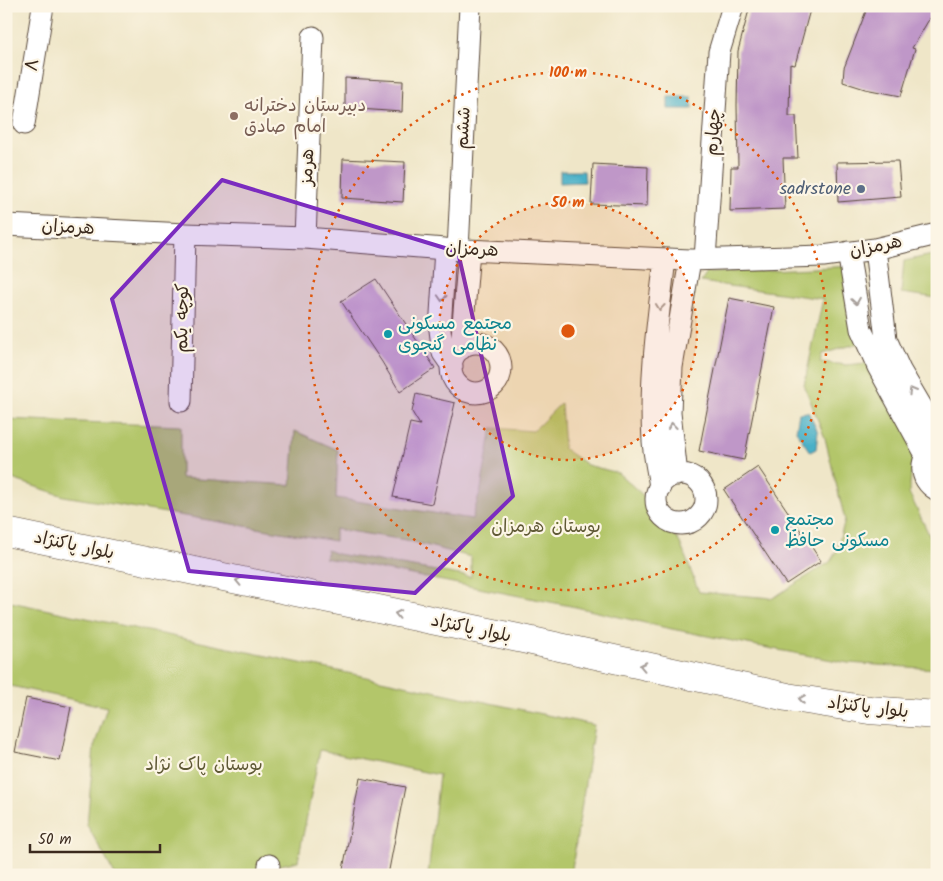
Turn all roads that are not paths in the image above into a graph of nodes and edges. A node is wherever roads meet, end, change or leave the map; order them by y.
1 (43, 6) edge
2 (470, 6) edge
3 (734, 6) edge
4 (313, 37) dead end
5 (24, 124) dead end
6 (6, 225) edge
7 (185, 234) junction
8 (937, 234) edge
9 (305, 238) junction
10 (875, 249) junction
11 (457, 250) junction
12 (848, 252) junction
13 (665, 259) junction
14 (697, 260) junction
15 (877, 343) junction
16 (456, 358) dead end
17 (663, 368) junction
18 (181, 401) dead end
19 (937, 433) edge
20 (931, 450) edge
21 (668, 481) dead end
22 (937, 490) edge
23 (6, 532) edge
24 (937, 715) edge

1 - 5 street, ۸
2 - 11 street, ششم
3 - 14 street, چهارم
4 - 9 street, هرمز
6 - 7 street, هرمزان
7 - 9 street, هرمزان
7 - 18 street, کوچه یکم
8 - 10 street, هرمزان
9 - 11 street, هرمزان
10 - 12 street, هرمزان
10 - 15 street
11 - 13 street, هرمزان
11 - 16 street, ششم
12 - 14 street, هرمزان
12 -> 15 street
13 - 14 street, هرمزان
13 -> 17 street
14 - 17 street, چهارم
19 -> 15 street
15 - 20 street
17 - 21 street
20 - 22 street
24 -> 23 main road, بلوار پاکنژاد

